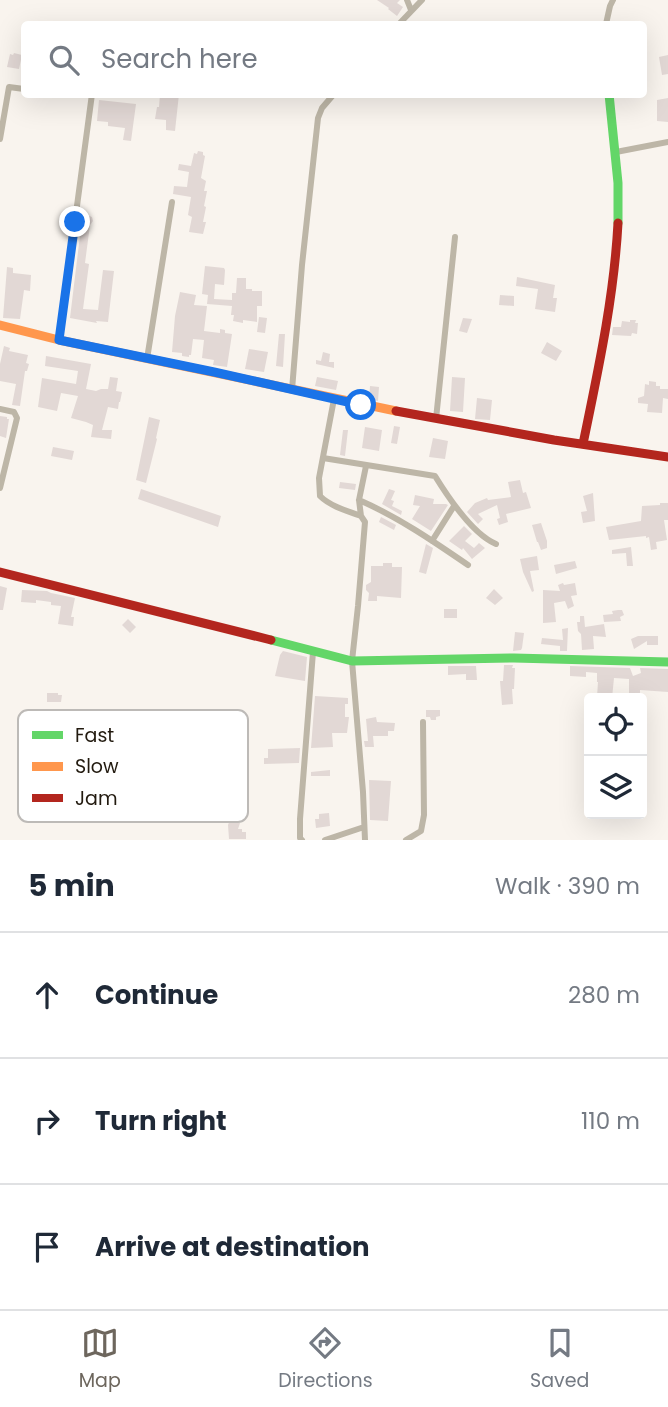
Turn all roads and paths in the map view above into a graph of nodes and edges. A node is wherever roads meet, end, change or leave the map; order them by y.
1 (407, 0) edge
2 (422, 0) edge
3 (612, 0) edge
4 (411, 10) junction
5 (402, 21) edge
6 (607, 21) edge
7 (21, 89) edge
8 (91, 98) edge
9 (331, 98) edge
10 (609, 98) edge
11 (0, 139) edge
12 (668, 142) edge
13 (616, 152) junction
14 (172, 202) dead end
15 (455, 237) dead end
16 (0, 325) edge
17 (59, 340) junction
18 (147, 359) junction
19 (292, 390) junction
20 (334, 399) junction
21 (0, 409) edge
22 (436, 419) junction
23 (583, 444) junction
24 (668, 457) edge
25 (323, 458) junction
26 (366, 466) junction
27 (0, 483) edge
28 (359, 500) junction
29 (454, 506) junction
30 (361, 516) junction
31 (432, 541) junction
32 (496, 544) dead end
33 (468, 565) dead end
34 (0, 572) edge
35 (313, 652) junction
36 (352, 662) junction
37 (668, 662) edge
38 (423, 722) dead end
39 (364, 827) junction
40 (302, 840) edge
41 (325, 840) edge
42 (365, 840) edge
43 (406, 840) edge

1 - 4 street
2 - 4 street
3 - 6 street
4 - 5 street
7 - 11 street
8 - 17 street
9 - 19 street
10 - 13 street
12 - 13 street
13 - 23 street
14 - 18 street
15 - 22 street
16 - 17 street
17 - 18 street
18 - 19 street
19 - 20 street
20 - 22 street
20 - 25 street
21 - 27 street
22 - 23 street
23 - 24 street
25 - 26 street
25 - 30 street
26 - 28 street
26 - 29 street
28 - 30 street
28 - 31 street
29 - 31 street
29 - 32 street
30 - 36 street
31 - 33 street
34 - 35 street
35 - 36 street
35 - 40 street
36 - 37 street
36 - 39 street
38 - 43 street
39 - 41 street
39 - 42 street

